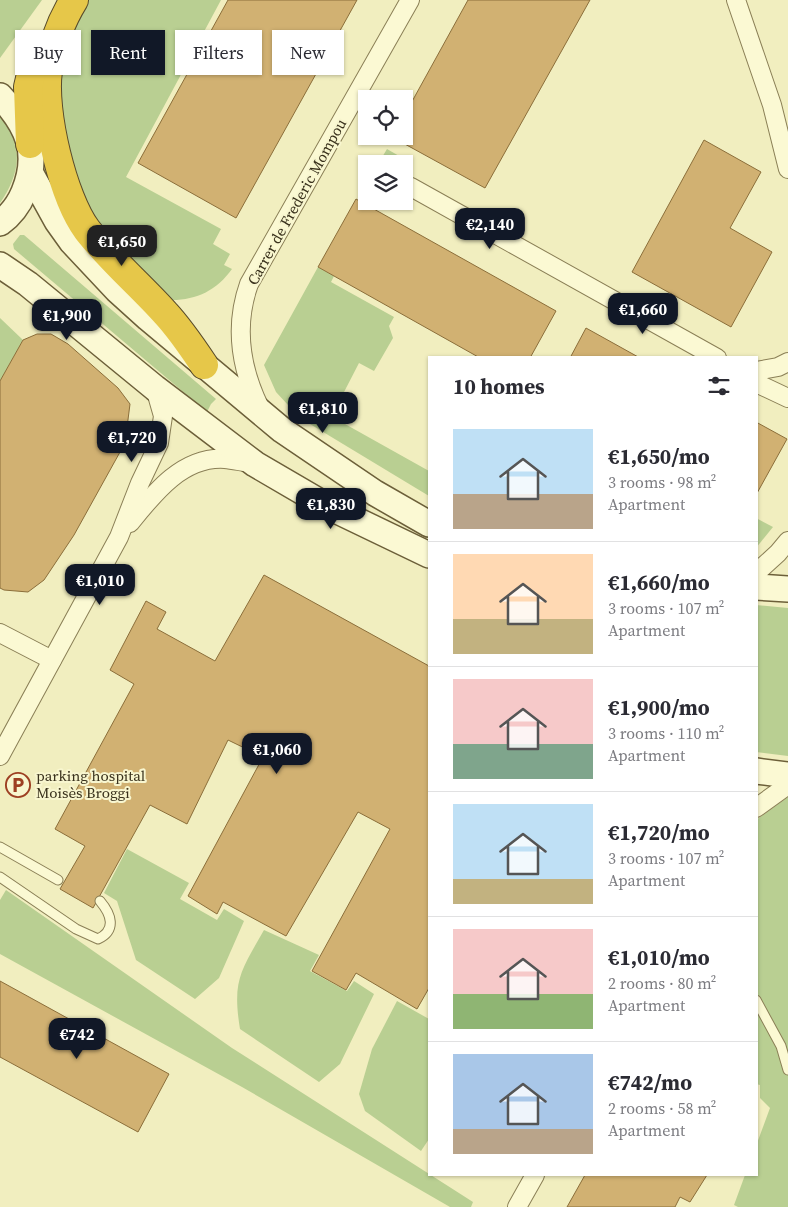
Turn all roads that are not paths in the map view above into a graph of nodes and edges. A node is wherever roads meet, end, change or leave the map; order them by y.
1 (60, 0) edge
2 (74, 0) edge
3 (410, 0) edge
4 (736, 0) edge
5 (0, 96) edge
6 (30, 144) junction
7 (788, 169) edge
8 (31, 174) junction
9 (413, 188) edge
10 (0, 223) edge
11 (0, 265) edge
12 (713, 356) edge
13 (788, 362) edge
14 (204, 365) junction
15 (758, 371) edge
16 (758, 384) edge
17 (155, 388) junction
18 (788, 398) edge
19 (264, 415) junction
20 (255, 464) junction
21 (428, 523) edge
22 (119, 537) junction
23 (788, 541) edge
24 (428, 555) edge
25 (758, 571) edge
26 (758, 587) edge
27 (788, 589) edge
28 (0, 633) edge
29 (52, 660) junction
30 (0, 756) edge
31 (758, 771) edge
32 (788, 775) edge
33 (788, 785) edge
34 (758, 807) edge
35 (0, 848) edge
36 (0, 877) edge
37 (58, 880) dead end
38 (100, 901) dead end
39 (758, 1004) edge
40 (788, 1070) edge
41 (534, 1176) edge
42 (517, 1207) edge

1 - 6 highway
2 - 14 highway
3 - 19 street, Carrer de Frederic Mompou
4 - 7 street
5 - 6 street
6 - 8 street
8 - 10 street
8 - 14 street
9 - 12 street
11 - 17 street
13 - 15 street
14 - 19 street
16 - 18 street
17 - 20 street
17 - 22 street
19 - 21 street
20 - 22 street
20 - 24 street
22 - 29 street
23 - 25 street
26 - 27 street
28 - 29 street
29 - 30 street
31 - 32 street
33 - 34 street
35 - 37 lane
36 - 38 lane
39 - 40 lane
41 - 42 street

